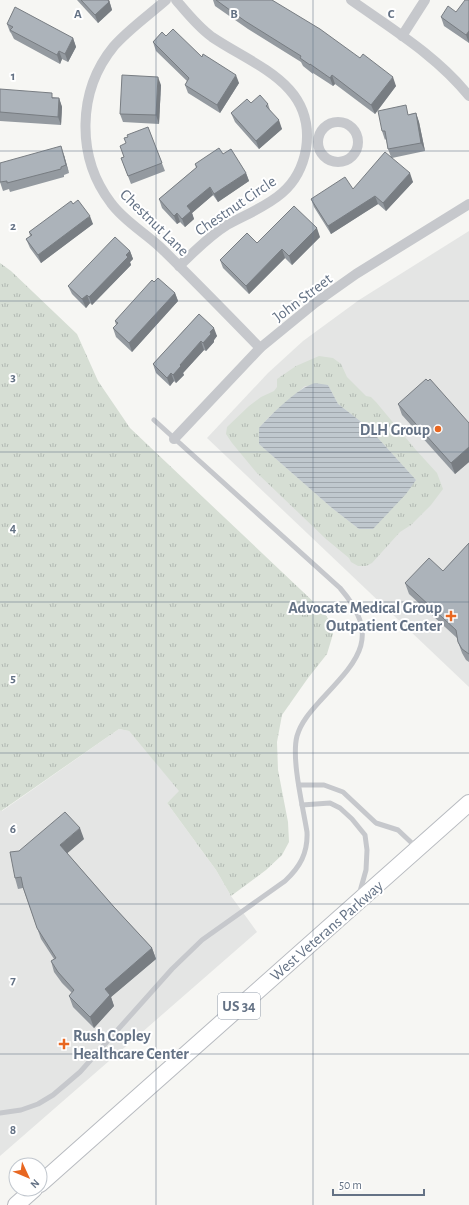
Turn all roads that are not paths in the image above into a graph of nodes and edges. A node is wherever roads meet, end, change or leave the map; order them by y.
1 (166, 0) edge
2 (176, 0) edge
3 (351, 0) edge
4 (425, 0) edge
5 (402, 36) junction
6 (469, 96) edge
7 (307, 141) junction
8 (318, 142) junction
9 (469, 204) edge
10 (178, 266) junction
11 (260, 348) junction
12 (154, 420) dead end
13 (174, 439) junction
14 (299, 784) junction
15 (469, 803) edge
16 (302, 805) junction
17 (418, 849) junction
18 (357, 902) junction
19 (0, 1113) edge
20 (48, 1177) edge
21 (25, 1197) edge
22 (16, 1205) edge

1 - 10 street, Chestnut Lane
2 - 7 street, Chestnut Circle
3 - 5 street
4 - 5 street
5 - 6 street
7 - 8 street
7 - 10 street, Chestnut Circle
8 - 8 street
9 - 11 street, John Street
10 - 11 street, Chestnut Lane
11 - 13 street, John Street
12 - 13 lane
13 - 14 lane
14 - 16 lane
14 - 17 lane
15 - 17 main road, West Veterans Parkway / US 34
16 - 18 lane
16 - 19 lane
17 - 18 main road, West Veterans Parkway / US 34
18 - 20 main road, West Veterans Parkway / US 34
21 - 22 main road

